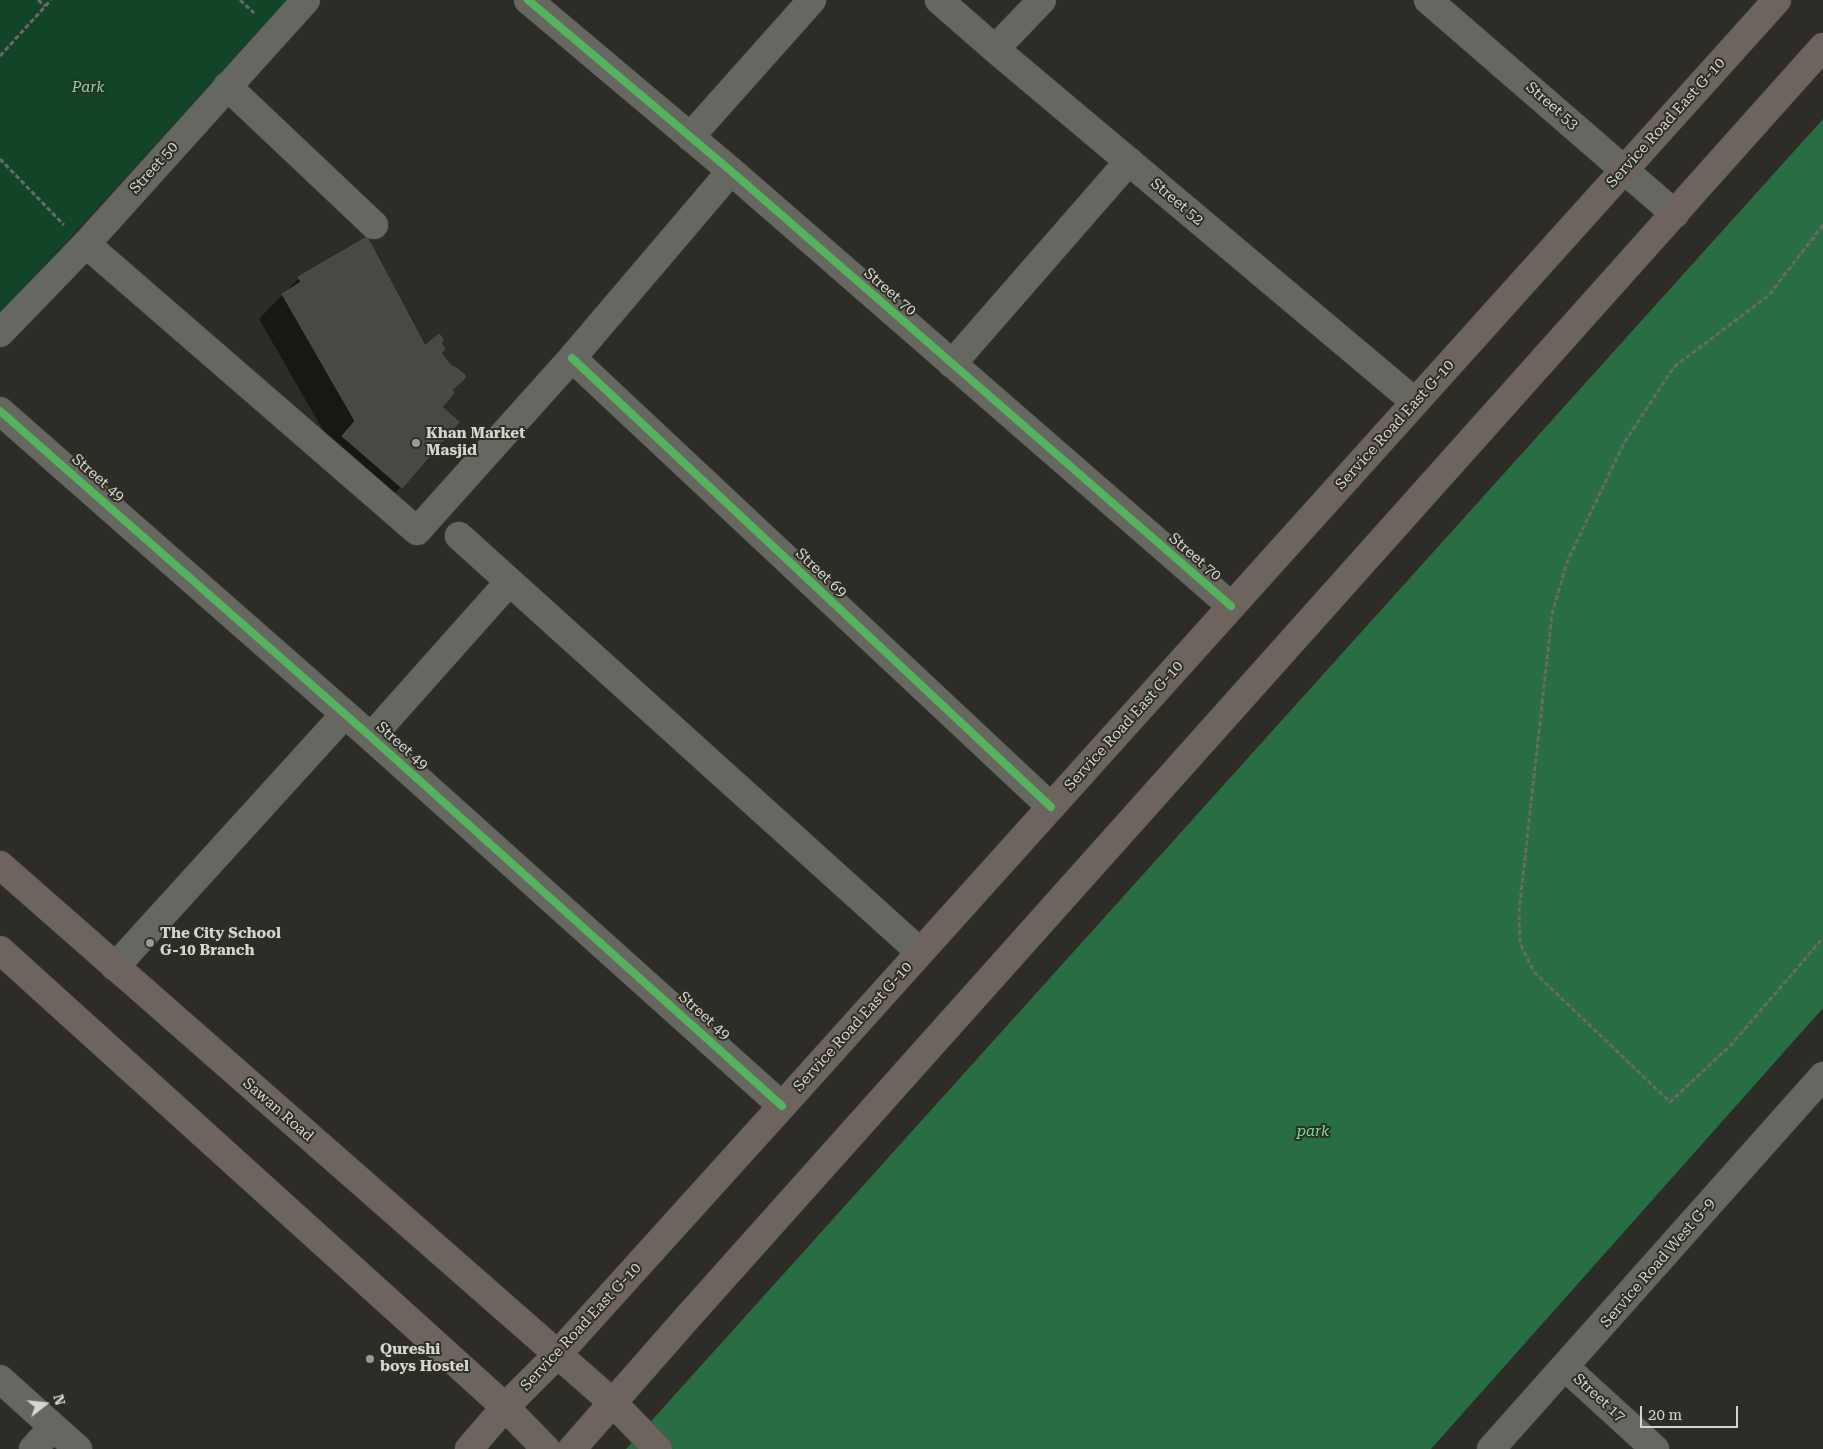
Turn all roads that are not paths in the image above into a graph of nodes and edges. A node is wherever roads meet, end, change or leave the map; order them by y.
1 (306, 0) edge
2 (528, 0) edge
3 (812, 0) edge
4 (939, 0) edge
5 (1042, 0) edge
6 (1428, 0) edge
7 (1776, 0) edge
8 (1823, 48) edge
9 (995, 49) junction
10 (227, 86) junction
11 (690, 137) junction
12 (1129, 161) junction
13 (1625, 169) junction
14 (731, 171) junction
15 (1674, 214) junction
16 (374, 225) dead end
17 (76, 236) junction
18 (0, 334) edge
19 (572, 358) junction
20 (952, 364) junction
21 (1415, 402) junction
22 (0, 410) edge
23 (458, 536) dead end
24 (509, 582) junction
25 (1232, 606) junction
26 (345, 714) junction
27 (370, 737) junction
28 (1051, 807) junction
29 (0, 865) edge
30 (0, 950) edge
31 (920, 952) junction
32 (115, 967) junction
33 (1823, 1076) edge
34 (782, 1106) junction
35 (557, 1355) junction
36 (1565, 1367) junction
37 (0, 1379) edge
38 (612, 1402) junction
39 (505, 1407) junction
40 (53, 1427) junction
41 (33, 1449) edge
42 (78, 1449) edge
43 (469, 1449) edge
44 (546, 1449) edge
45 (572, 1449) edge
46 (658, 1449) edge
47 (1491, 1449) edge
48 (1655, 1449) edge

1 - 10 street, Street 50
2 - 11 street, Street 70
3 - 11 street
4 - 9 street, Street 52
5 - 9 street
6 - 13 street, Street 53
7 - 13 main road, Service Road East G-10
8 - 15 main road
9 - 12 street, Street 52
10 - 16 street
10 - 17 street, Street 50
11 - 14 street, Street 70
12 - 20 street
12 - 21 street, Street 52
13 - 15 street, Street 53
13 - 21 main road, Service Road East G-10
14 - 19 street
14 - 20 street, Street 70
15 - 38 main road
17 - 18 street, Street 50
17 - 19 street
19 - 28 street, Street 69
20 - 25 street, Street 70
21 - 25 main road, Service Road East G-10
22 - 26 street, Street 49
23 - 24 street
24 - 27 street
24 - 31 street
25 - 28 main road, Service Road East G-10
26 - 27 street, Street 49
26 - 32 street
27 - 34 street, Street 49
28 - 31 main road, Service Road East G-10
29 - 32 main road, Sawan Road
30 - 39 main road
31 - 34 main road, Service Road East G-10
32 - 35 main road, Sawan Road
33 - 36 street, Service Road West G-9
34 - 35 main road, Service Road East G-10
35 - 38 main road, Sawan Road
35 - 39 main road, Service Road East G-10
36 - 47 street, Service Road West G-9
36 - 48 street, Street 17
37 - 40 street
38 - 45 main road
38 - 46 main road, Sawan Road
39 - 43 main road, Service Road East G-10
39 - 44 main road
40 - 41 street
40 - 42 street

